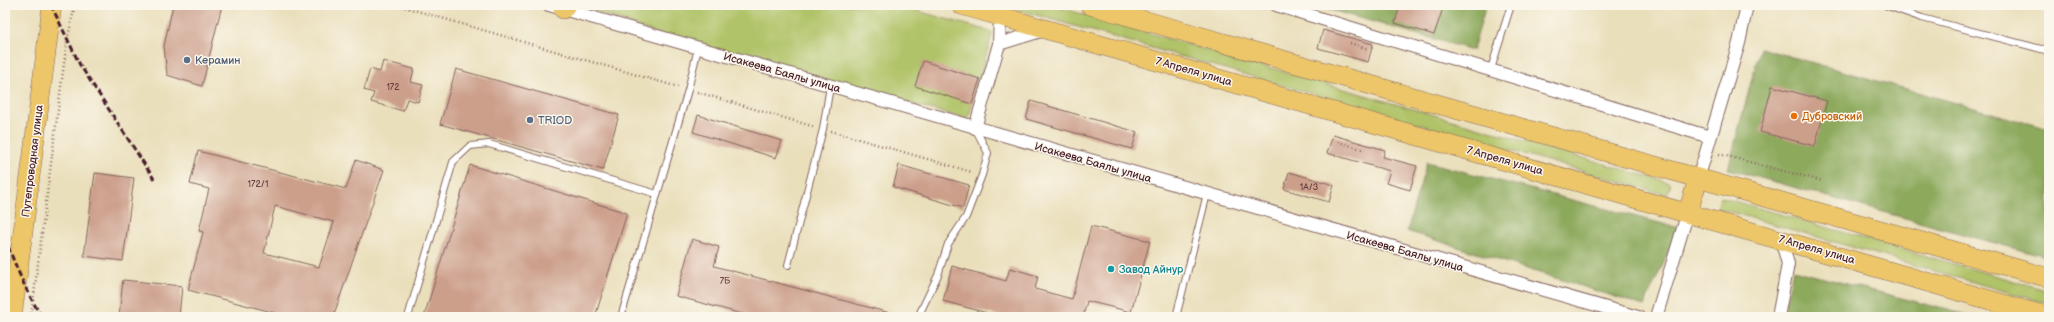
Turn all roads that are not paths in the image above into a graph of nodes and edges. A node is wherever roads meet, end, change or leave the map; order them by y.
1 (52, 5) edge
2 (961, 5) edge
3 (1090, 5) edge
4 (1276, 5) edge
5 (1511, 5) edge
6 (1747, 5) edge
7 (1884, 5) edge
8 (559, 6) edge
9 (1000, 16) junction
10 (1046, 29) junction
11 (999, 44) junction
12 (698, 48) junction
13 (2049, 51) edge
14 (1491, 69) junction
15 (830, 86) junction
16 (975, 128) junction
17 (1710, 137) junction
18 (1698, 179) junction
19 (658, 194) junction
20 (1207, 194) junction
21 (1688, 212) junction
22 (1781, 239) junction
23 (788, 265) dead end
24 (2049, 278) edge
25 (2016, 312) edge
26 (12, 317) edge
27 (408, 317) edge
28 (621, 317) edge
29 (918, 317) edge
30 (1176, 317) edge
31 (1638, 317) edge
32 (1656, 317) edge
33 (1778, 317) edge
34 (2049, 317) edge

1 - 26 main road, Путепроводная улица
2 - 9 main road, 7 Апреля улица
3 - 18 main road
4 - 14 street
5 - 14 lane
6 - 17 street
7 - 13 lane
8 - 12 street, Исакеева Баялы улица
9 - 10 main road, 7 Апреля улица
9 - 11 street
10 - 11 street
10 - 21 main road, 7 Апреля улица
11 - 16 street
12 - 15 street, Исакеева Баялы улица
12 - 19 lane
14 - 17 street
15 - 16 street, Исакеева Баялы улица
15 - 23 lane
16 - 20 street, Исакеева Баялы улица
16 - 29 lane
17 - 18 street
18 - 21 main road
18 - 24 main road
19 - 27 lane
19 - 28 lane
20 - 30 lane
20 - 31 street, Исакеева Баялы улица
21 - 22 main road, 7 Апреля улица
21 - 32 street
22 - 25 main road, 7 Апреля улица
22 - 33 street
25 - 34 main road, 7 Апреля улица

